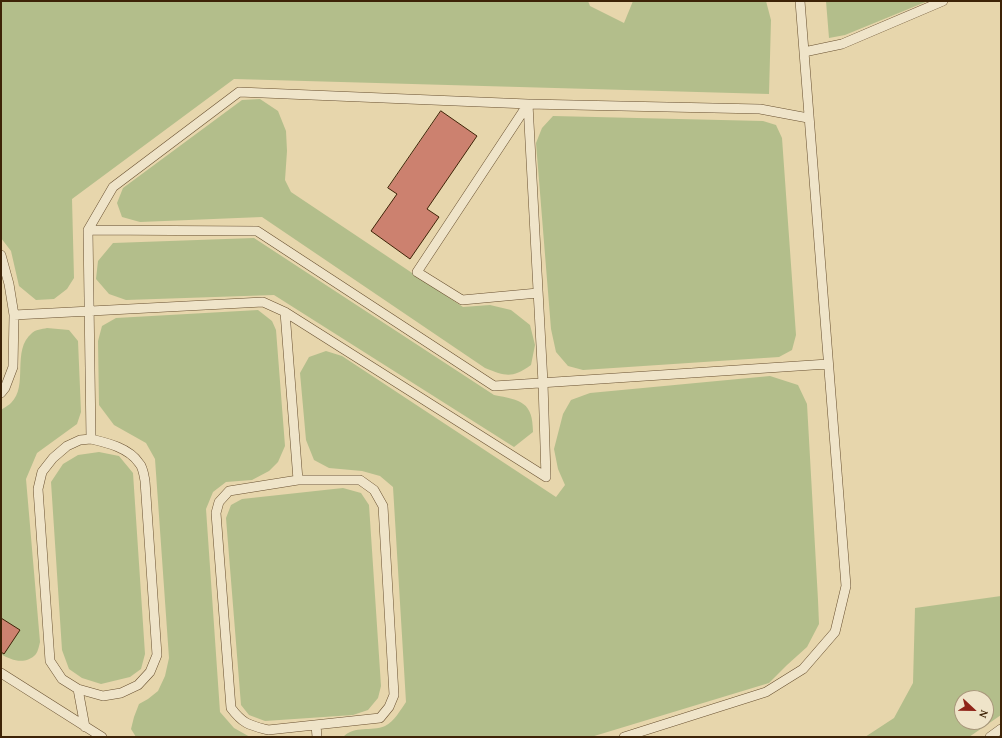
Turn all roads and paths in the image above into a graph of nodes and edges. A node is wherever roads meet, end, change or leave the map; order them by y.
1 (800, 1) edge
2 (943, 1) edge
3 (804, 52) junction
4 (528, 104) junction
5 (808, 118) junction
6 (88, 230) junction
7 (1, 255) edge
8 (538, 293) junction
9 (89, 311) junction
10 (285, 312) junction
11 (14, 315) junction
12 (828, 364) junction
13 (543, 383) junction
14 (1, 393) edge
15 (91, 439) junction
16 (298, 480) junction
17 (1, 673) edge
18 (78, 689) junction
19 (316, 725) junction
20 (85, 727) junction
21 (1001, 729) edge
22 (102, 737) edge
23 (317, 737) edge
24 (624, 737) edge
25 (990, 737) edge

1 - 3 lane
2 - 3 lane
3 - 5 lane
4 - 5 lane
4 - 6 lane
4 - 8 lane
4 - 8 lane
5 - 12 lane
6 - 9 lane
6 - 13 lane
7 - 11 lane
8 - 13 lane
9 - 10 lane
9 - 11 lane
9 - 15 lane
10 - 13 lane
10 - 16 lane
11 - 14 lane
12 - 13 lane
12 - 24 lane
15 - 18 lane
15 - 18 lane
16 - 19 lane
16 - 19 lane
17 - 20 lane
18 - 20 lane
19 - 23 lane
20 - 22 lane
21 - 25 lane

